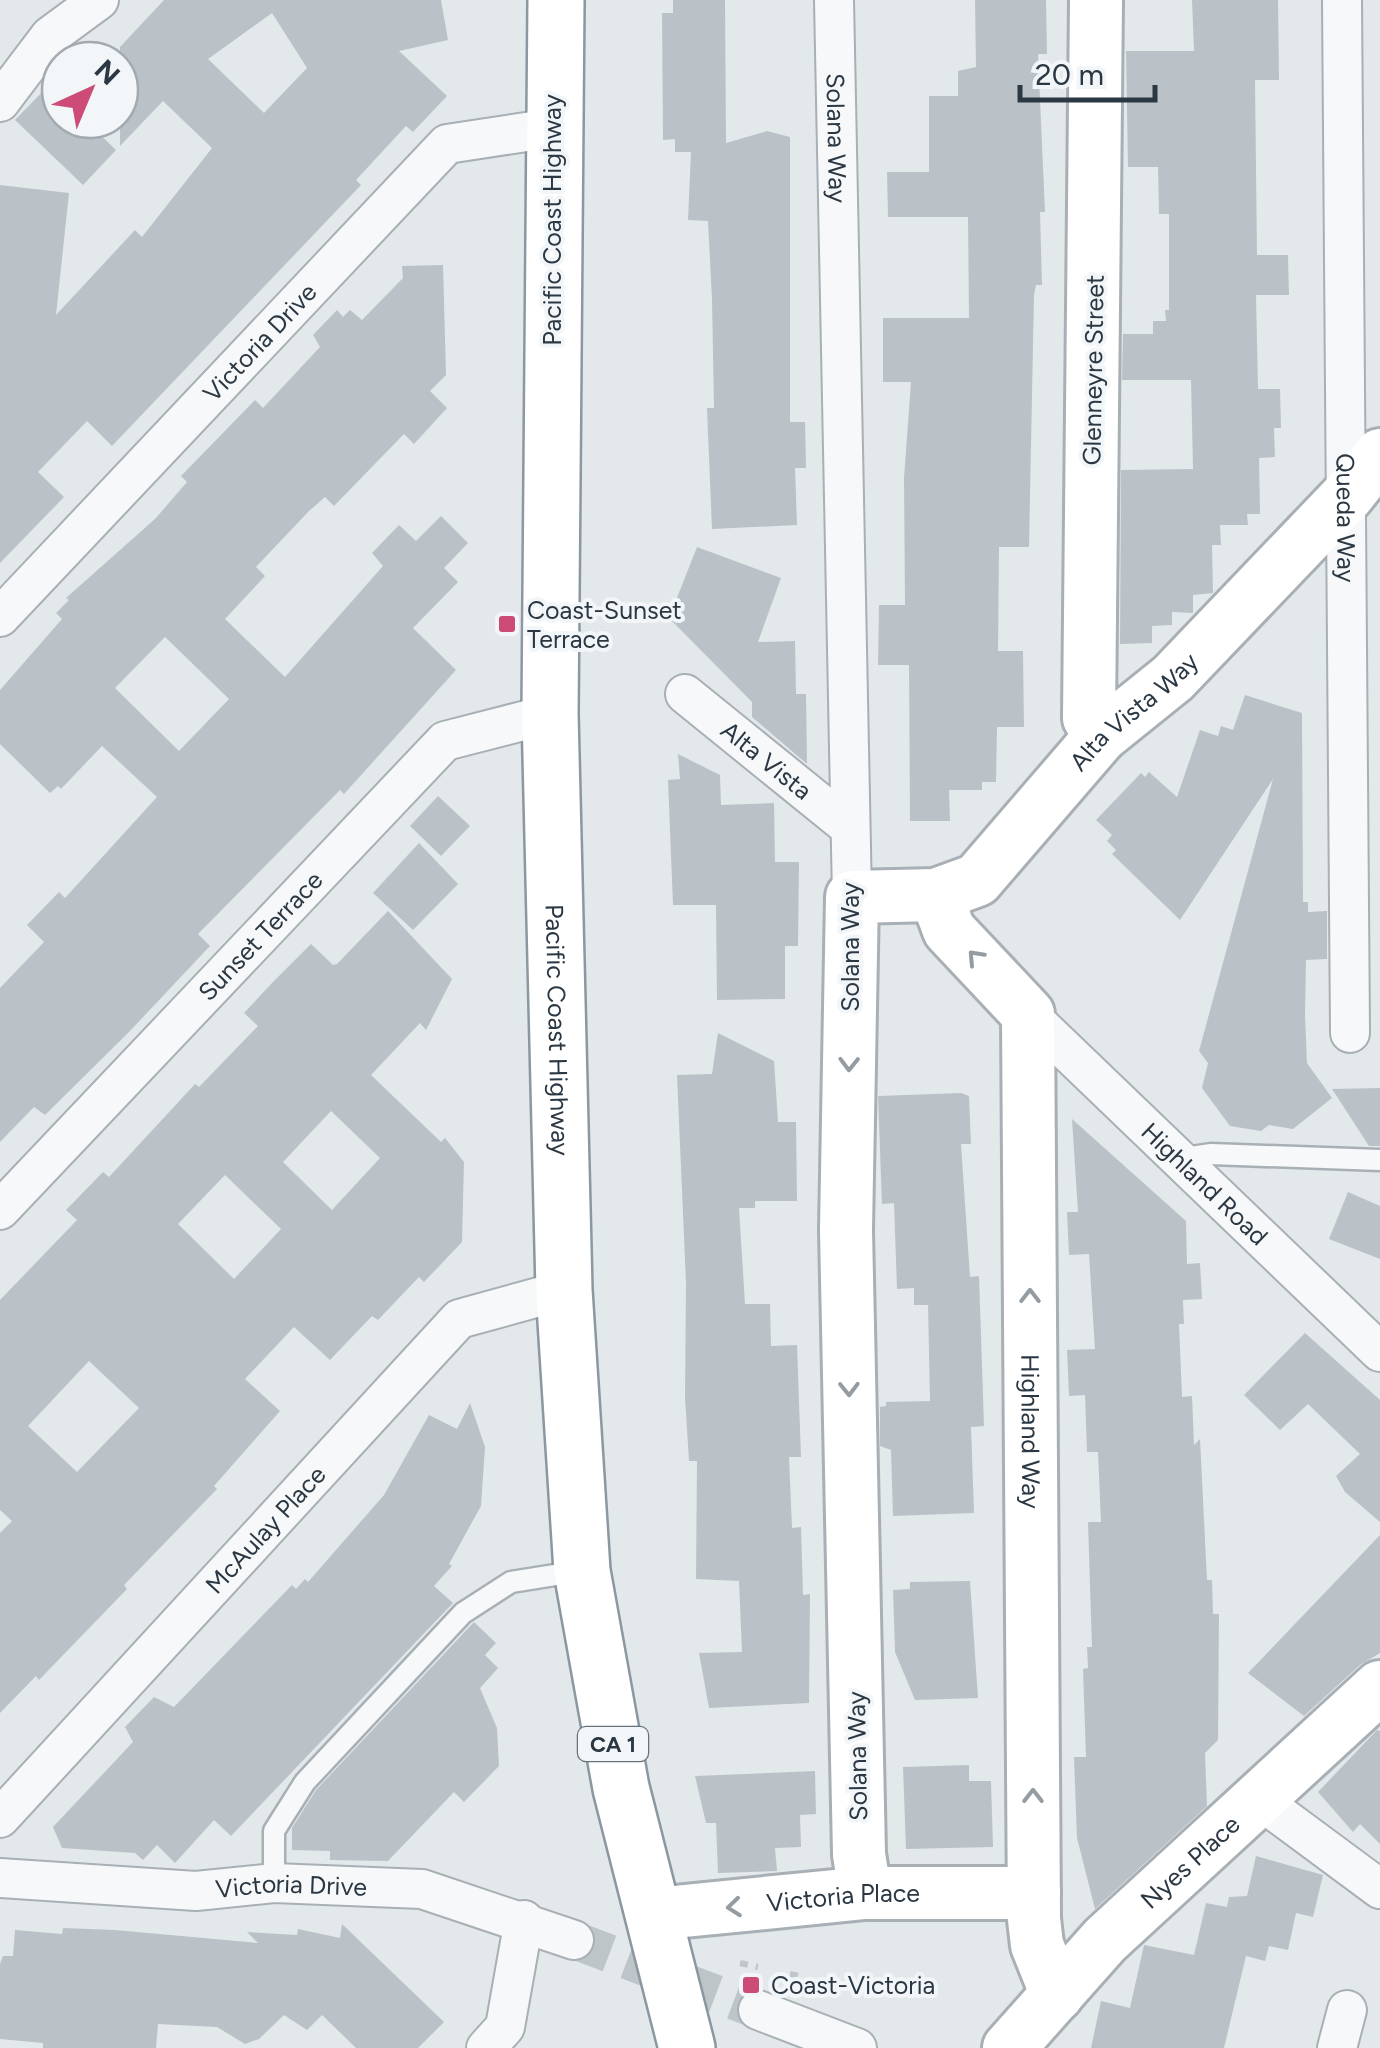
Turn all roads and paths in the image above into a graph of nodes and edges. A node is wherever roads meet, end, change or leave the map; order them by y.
1 (99, 0) edge
2 (556, 0) edge
3 (834, 0) edge
4 (1096, 0) edge
5 (1342, 0) edge
6 (0, 102) edge
7 (552, 128) junction
8 (1380, 454) edge
9 (1348, 495) junction
10 (0, 617) edge
11 (685, 694) dead end
12 (550, 714) junction
13 (1101, 736) junction
14 (848, 826) junction
15 (936, 895) junction
16 (852, 897) junction
17 (1028, 1014) junction
18 (1350, 1032) dead end
19 (1178, 1159) junction
20 (1380, 1160) edge
21 (0, 1210) edge
22 (564, 1290) junction
23 (1380, 1352) edge
24 (582, 1571) junction
25 (1380, 1687) edge
26 (1258, 1798) junction
27 (0, 1818) edge
28 (0, 1878) edge
29 (274, 1883) junction
30 (1380, 1889) edge
31 (866, 1892) junction
32 (1034, 1894) junction
33 (654, 1914) junction
34 (524, 1920) junction
35 (574, 1940) tunnel mouth
36 (740, 1963) dead end
37 (750, 1965) dead end
38 (1057, 1995) junction
39 (758, 2010) tunnel mouth
40 (1347, 2010) dead end
41 (486, 2048) edge
42 (686, 2048) edge
43 (858, 2048) edge
44 (1009, 2048) edge
45 (1337, 2048) edge

1 - 6 street
2 - 7 highway, Pacific Coast Highway / CA 1
3 - 14 street, Solana Way
4 - 13 street, Glenneyre Street
5 - 9 street, Queda Way
7 - 10 street, Victoria Drive
7 - 12 highway, Pacific Coast Highway / CA 1
8 - 9 street, Alta Vista Way
9 - 13 street, Alta Vista Way
9 - 18 street, Queda Way
11 - 14 street, Alta Vista
12 - 21 street, Sunset Terrace
12 - 22 highway, Pacific Coast Highway / CA 1
13 - 15 street, Alta Vista Way
14 - 16 street, Solana Way
15 - 16 street, Alta Vista Way
17 -> 15 street
16 -> 31 street, Solana Way
17 - 19 street, Highland Road
32 -> 17 street, Highland Way
19 - 20 lane
19 - 23 street, Highland Road
22 - 24 highway, Pacific Coast Highway / CA 1
22 - 27 street, McAulay Place
24 - 29 lane
24 - 33 highway, Pacific Coast Highway / CA 1
25 - 26 street, Nyes Place
26 - 30 street
26 - 38 street, Nyes Place
28 - 29 street, Victoria Drive
29 - 34 street, Victoria Drive
31 - 32 street, Victoria Place
31 -> 33 street, Victoria Place
32 - 38 street, Highland Way
33 - 42 highway, Pacific Coast Highway / CA 1
34 - 35 street, Victoria Drive
34 - 41 street
36 - 37 path
38 - 44 street, Nyes Place
39 - 43 street
40 - 45 street

